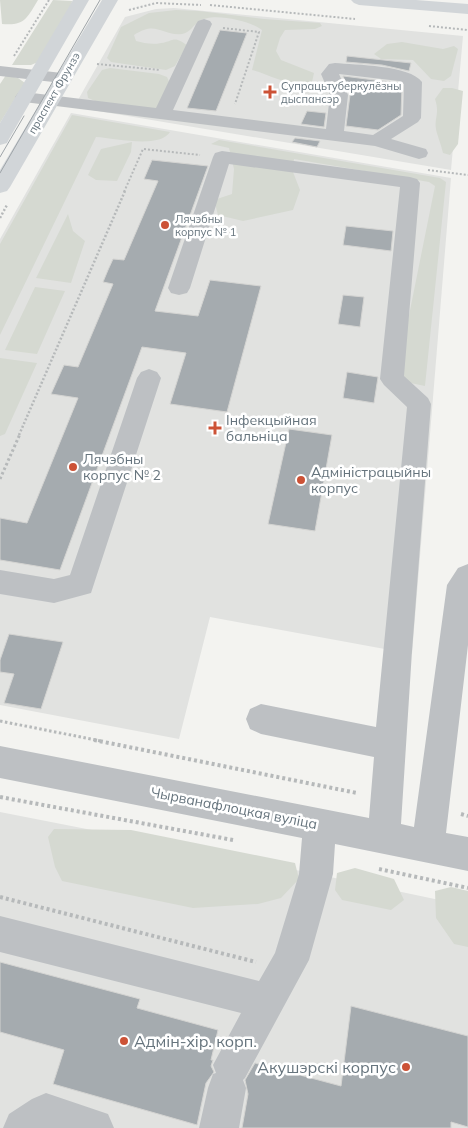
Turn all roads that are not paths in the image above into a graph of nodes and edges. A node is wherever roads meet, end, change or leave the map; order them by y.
1 (82, 0) edge
2 (110, 0) edge
3 (359, 0) edge
4 (468, 9) edge
5 (204, 24) dead end
6 (2, 71) edge
7 (37, 75) junction
8 (62, 78) junction
9 (24, 98) junction
10 (49, 101) junction
11 (162, 115) junction
12 (334, 136) junction
13 (0, 140) edge
14 (376, 142) junction
15 (420, 153) dead end
16 (0, 187) edge
17 (179, 288) dead end
18 (149, 378) dead end
19 (468, 576) edge
20 (0, 582) edge
21 (261, 719) dead end
22 (391, 744) junction
23 (0, 762) edge
24 (319, 825) junction
25 (384, 838) junction
26 (428, 846) junction
27 (468, 854) edge
28 (0, 934) edge
29 (268, 1002) junction
30 (23, 1128) edge
31 (94, 1128) edge
32 (219, 1128) edge

1 - 7 main road, праспект Фрунзэ
2 - 8 main road, праспект Фрунзэ
3 - 4 main road
5 - 11 street
6 - 7 street
7 - 8 street
7 - 9 main road, праспект Фрунзэ
8 - 10 main road, праспект Фрунзэ
9 - 10 street
9 - 13 main road, праспект Фрунзэ
10 - 11 street
10 - 16 main road, праспект Фрунзэ
11 - 12 street
12 - 14 street
12 - 14 street
14 - 15 street
17 - 22 street
18 - 20 street
19 - 26 street
21 - 22 street
22 - 25 street
23 - 24 street, Чырванафлоцкая вуліца
24 - 25 street, Чырванафлоцкая вуліца
24 - 29 street
25 - 26 street, Чырванафлоцкая вуліца
26 - 27 street, Чырванафлоцкая вуліца
28 - 29 street
29 - 32 street
30 - 31 street

